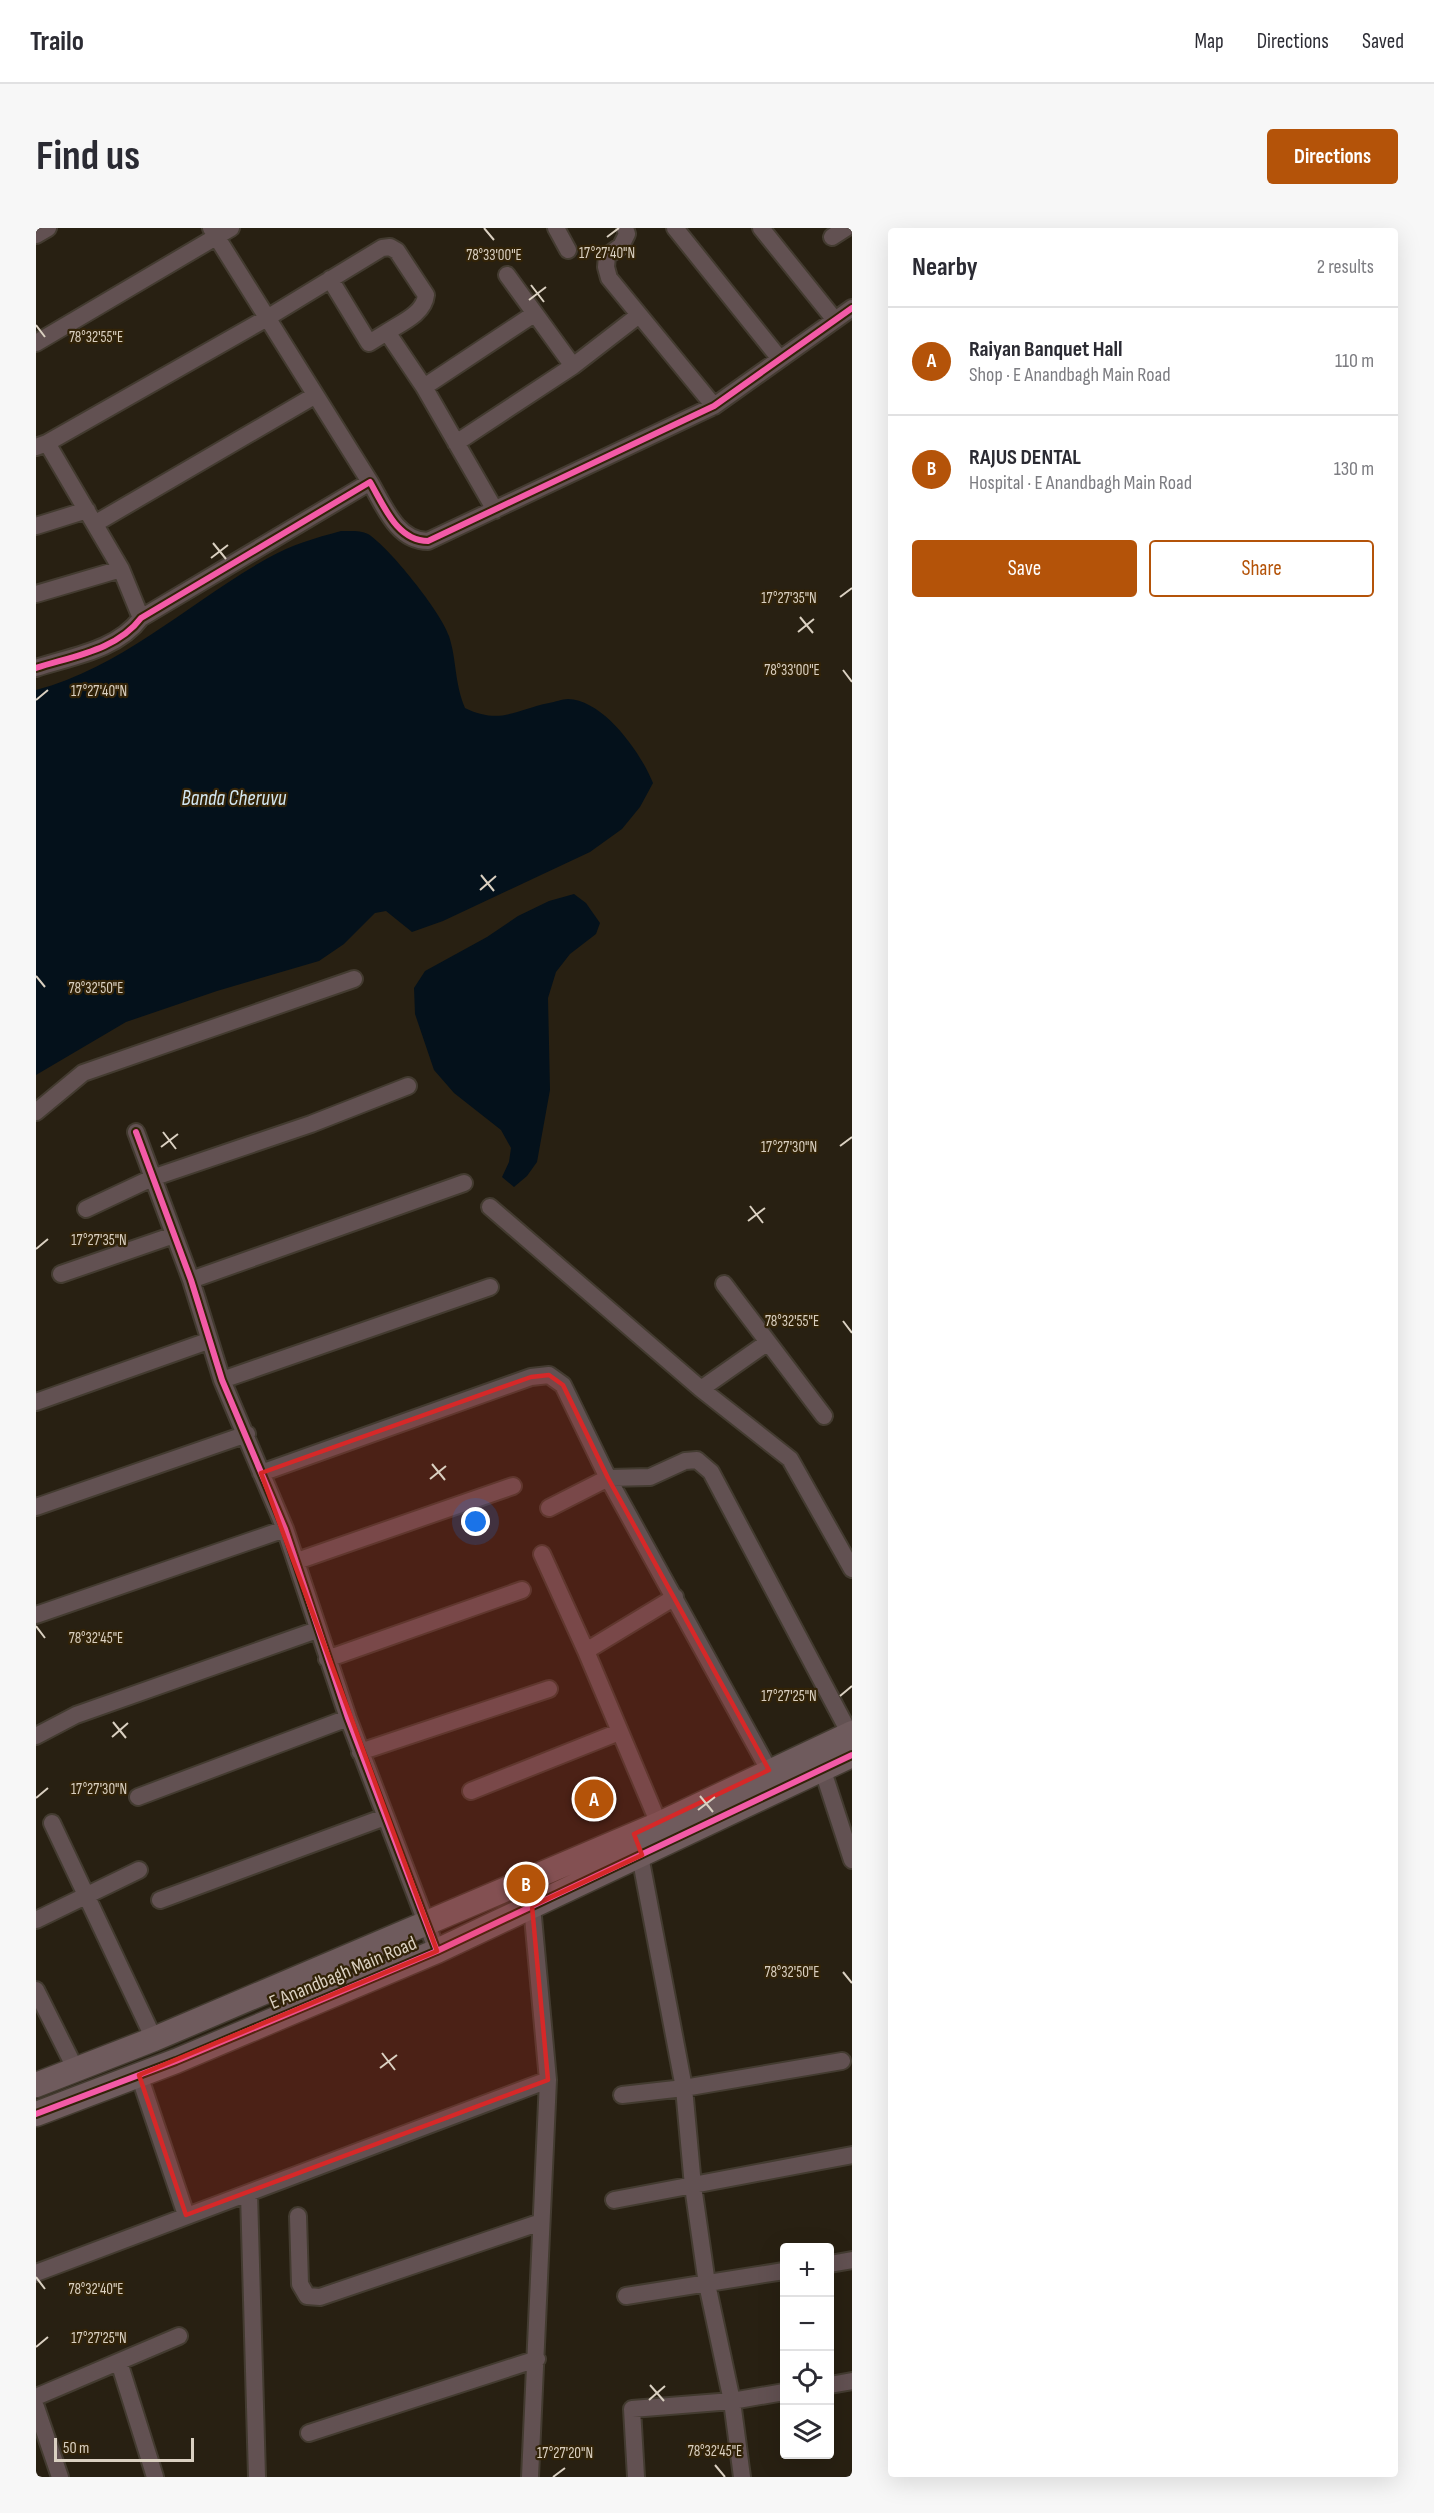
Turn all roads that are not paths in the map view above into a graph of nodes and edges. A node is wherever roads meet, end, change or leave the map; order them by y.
1 (48, 228) edge
2 (231, 228) edge
3 (556, 228) edge
4 (625, 228) edge
5 (675, 228) edge
6 (760, 228) edge
7 (213, 232) edge
8 (36, 235) edge
9 (568, 250) dead end
10 (507, 275) dead end
11 (330, 279) junction
12 (852, 308) edge
13 (534, 314) junction
14 (639, 315) junction
15 (267, 318) junction
16 (835, 320) junction
17 (387, 332) junction
18 (36, 343) edge
19 (780, 359) junction
20 (573, 366) junction
21 (424, 387) junction
22 (314, 396) junction
23 (714, 405) junction
24 (456, 443) junction
25 (42, 445) edge
26 (370, 482) junction
27 (495, 510) junction
28 (92, 517) junction
29 (36, 526) edge
30 (121, 570) junction
31 (36, 594) edge
32 (141, 618) junction
33 (36, 668) edge
34 (354, 979) dead end
35 (408, 1086) dead end
36 (36, 1112) edge
37 (136, 1132) dead end
38 (152, 1178) junction
39 (464, 1182) dead end
40 (490, 1207) dead end
41 (86, 1209) dead end
42 (174, 1235) junction
43 (61, 1274) dead end
44 (191, 1280) junction
45 (724, 1284) dead end
46 (490, 1287) dead end
47 (208, 1341) junction
48 (768, 1342) junction
49 (222, 1380) junction
50 (701, 1389) junction
51 (36, 1402) edge
52 (824, 1416) dead end
53 (247, 1434) junction
54 (261, 1473) junction
55 (608, 1478) junction
56 (513, 1486) dead end
57 (36, 1507) edge
58 (549, 1508) dead end
59 (285, 1529) junction
60 (542, 1554) dead end
61 (297, 1561) junction
62 (852, 1569) edge
63 (522, 1590) dead end
64 (675, 1597) junction
65 (36, 1615) edge
66 (317, 1630) junction
67 (586, 1651) junction
68 (327, 1659) junction
69 (549, 1689) dead end
70 (348, 1718) junction
71 (619, 1732) junction
72 (36, 1736) edge
73 (851, 1741) edge
74 (360, 1752) junction
75 (822, 1768) junction
76 (769, 1770) junction
77 (471, 1791) dead end
78 (138, 1797) dead end
79 (385, 1817) junction
80 (52, 1823) dead end
81 (659, 1824) junction
82 (638, 1845) junction
83 (852, 1860) edge
84 (139, 1870) dead end
85 (87, 1895) junction
86 (160, 1900) dead end
87 (532, 1906) junction
88 (36, 1920) edge
89 (426, 1924) junction
90 (437, 1951) junction
91 (36, 1990) edge
92 (154, 2039) junction
93 (842, 2061) dead end
94 (75, 2068) junction
95 (139, 2075) junction
96 (548, 2080) junction
97 (36, 2085) edge
98 (684, 2088) junction
99 (622, 2095) dead end
100 (36, 2114) edge
101 (852, 2155) edge
102 (693, 2186) junction
103 (249, 2194) junction
104 (614, 2200) dead end
105 (186, 2215) junction
106 (298, 2217) dead end
107 (541, 2222) junction
108 (852, 2260) edge
109 (834, 2263) edge
110 (780, 2272) edge
111 (36, 2273) edge
112 (707, 2284) junction
113 (626, 2296) dead end
114 (179, 2336) dead end
115 (537, 2359) junction
116 (119, 2362) junction
117 (852, 2380) edge
118 (834, 2384) edge
119 (780, 2393) edge
120 (36, 2397) edge
121 (732, 2401) junction
122 (36, 2407) edge
123 (309, 2433) dead end
124 (60, 2477) edge
125 (155, 2477) edge
126 (257, 2477) edge
127 (530, 2477) edge
128 (636, 2477) edge
129 (742, 2477) edge

1 - 8 street
2 - 7 street
3 - 9 street
4 - 14 street
5 - 19 street
6 - 16 street
7 - 15 street
7 - 18 street
10 - 13 street
11 - 15 street
11 - 17 street
11 - 17 street
12 - 16 street
13 - 20 street
13 - 21 street
14 - 20 street
14 - 23 street
15 - 22 street
15 - 25 street
16 - 19 street
17 - 21 street
19 - 23 street
20 - 24 street
21 - 24 street
22 - 26 street
22 - 28 street
23 - 27 street
24 - 27 street
25 - 28 street
26 - 27 street
26 - 32 street
28 - 29 street
28 - 30 street
30 - 31 street
30 - 32 street
32 - 33 street
34 - 36 street
35 - 38 street
37 - 38 street
38 - 41 street
38 - 42 street
39 - 44 street
40 - 50 street
42 - 43 street
42 - 44 street
44 - 47 street
45 - 48 street
46 - 49 street
47 - 49 street
47 - 51 street
48 - 50 street
48 - 52 street
49 - 53 street
50 - 62 street
53 - 54 street
53 - 57 street
54 - 55 street
54 - 59 street
55 - 58 street
55 - 64 street
55 - 73 street
56 - 61 street
59 - 61 street
59 - 65 street
60 - 67 street
61 - 66 street
63 - 68 street
64 - 67 street
64 - 76 street
66 - 68 street
66 - 72 street
67 - 71 street
68 - 70 street
69 - 74 street
70 - 74 street
70 - 78 street
71 - 77 street
71 - 81 street
73 - 75 street, E Anandbagh Main Road
73 - 76 street, E Anandbagh Main Road
74 - 79 street
75 - 82 street, E Anandbagh Main Road
75 - 83 street
76 - 81 street, E Anandbagh Main Road
79 - 86 street
79 - 89 street
80 - 85 street
81 - 82 street, E Anandbagh Main Road
82 - 87 street, E Anandbagh Main Road
82 - 89 street, E Anandbagh Main Road
82 - 98 street
84 - 85 street
85 - 88 street
85 - 92 street
87 - 90 street, E Anandbagh Main Road
87 - 96 street
89 - 90 street
89 - 92 street, E Anandbagh Main Road
90 - 95 street, E Anandbagh Main Road
91 - 94 street
92 - 94 street, E Anandbagh Main Road
93 - 98 street
94 - 97 street, E Anandbagh Main Road
95 - 100 street, E Anandbagh Main Road
95 - 105 street
96 - 103 street
96 - 107 street
98 - 99 street
98 - 102 street
101 - 102 street
102 - 104 street
102 - 112 street
103 - 105 street
103 - 126 street
105 - 111 street
106 - 107 street
107 - 115 street
108 - 109 street
110 - 112 street
112 - 113 street
112 - 121 street
114 - 116 street
115 - 123 street
115 - 127 street
116 - 120 street
116 - 125 street
117 - 118 street
119 - 121 street
121 - 128 street
121 - 129 street
122 - 124 street

